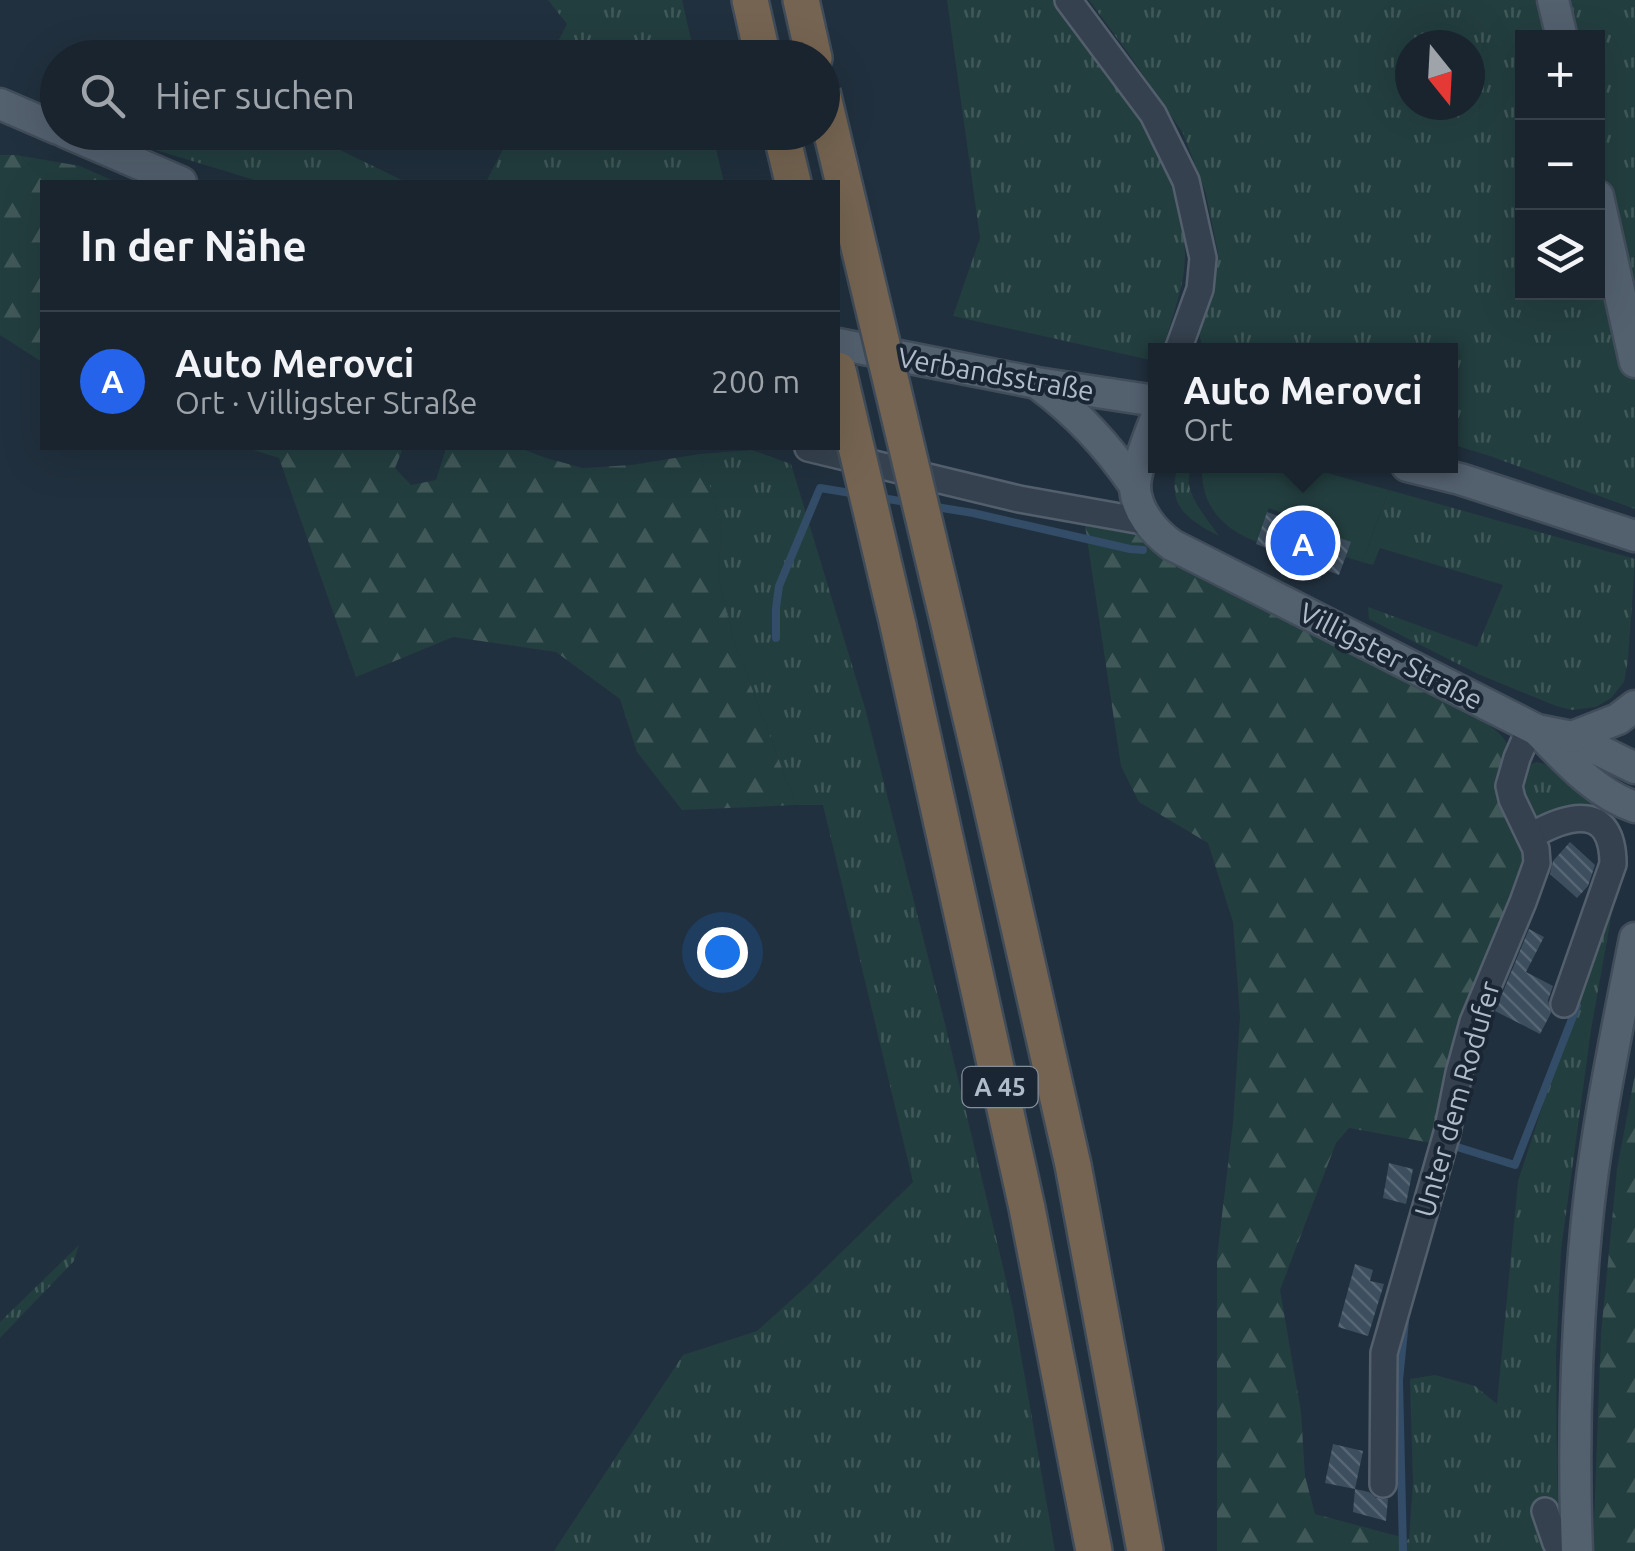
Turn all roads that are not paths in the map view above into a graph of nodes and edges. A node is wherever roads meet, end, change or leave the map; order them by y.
1 (750, 0) edge
2 (801, 0) edge
3 (1068, 0) edge
4 (1553, 0) edge
5 (1560, 30) edge
6 (759, 40) edge
7 (810, 40) edge
8 (0, 104) edge
9 (40, 121) edge
10 (107, 150) edge
11 (785, 150) edge
12 (836, 150) edge
13 (176, 180) edge
14 (793, 180) edge
15 (1601, 210) edge
16 (1181, 343) edge
17 (840, 344) edge
18 (1635, 362) edge
19 (840, 378) edge
20 (1037, 383) junction
21 (1148, 401) edge
22 (1148, 444) edge
23 (816, 450) edge
24 (1436, 473) edge
25 (1135, 486) junction
26 (1148, 522) junction
27 (1635, 536) edge
28 (1635, 706) edge
29 (1534, 728) junction
30 (1572, 737) junction
31 (1635, 768) edge
32 (1635, 807) edge
33 (1531, 836) junction
34 (1635, 938) edge
35 (1564, 1004) dead end
36 (1384, 1484) dead end
37 (1545, 1511) dead end
38 (1094, 1551) edge
39 (1146, 1551) edge
40 (1563, 1551) edge
41 (1577, 1551) edge

1 - 6 highway
2 - 7 highway
3 - 16 street
4 - 5 main road
8 - 9 main road
10 - 13 main road
11 - 14 highway
12 - 39 highway, A 45, bridge
15 - 18 main road
17 - 20 main road, Verbandsstraße
19 - 38 highway, A 45, bridge
20 - 21 main road, Verbandsstraße
20 - 25 main road
22 - 25 main road
23 - 26 street
24 - 27 main road
25 - 26 main road
26 - 29 main road, Villigster Straße
28 - 30 main road
29 - 30 main road, Villigster Straße
29 - 32 main road
29 - 33 street, Unter dem Rodufer
30 - 31 main road, Villigster Straße
33 - 35 street
33 - 36 street, Unter dem Rodufer
34 - 41 main road
37 - 40 street

